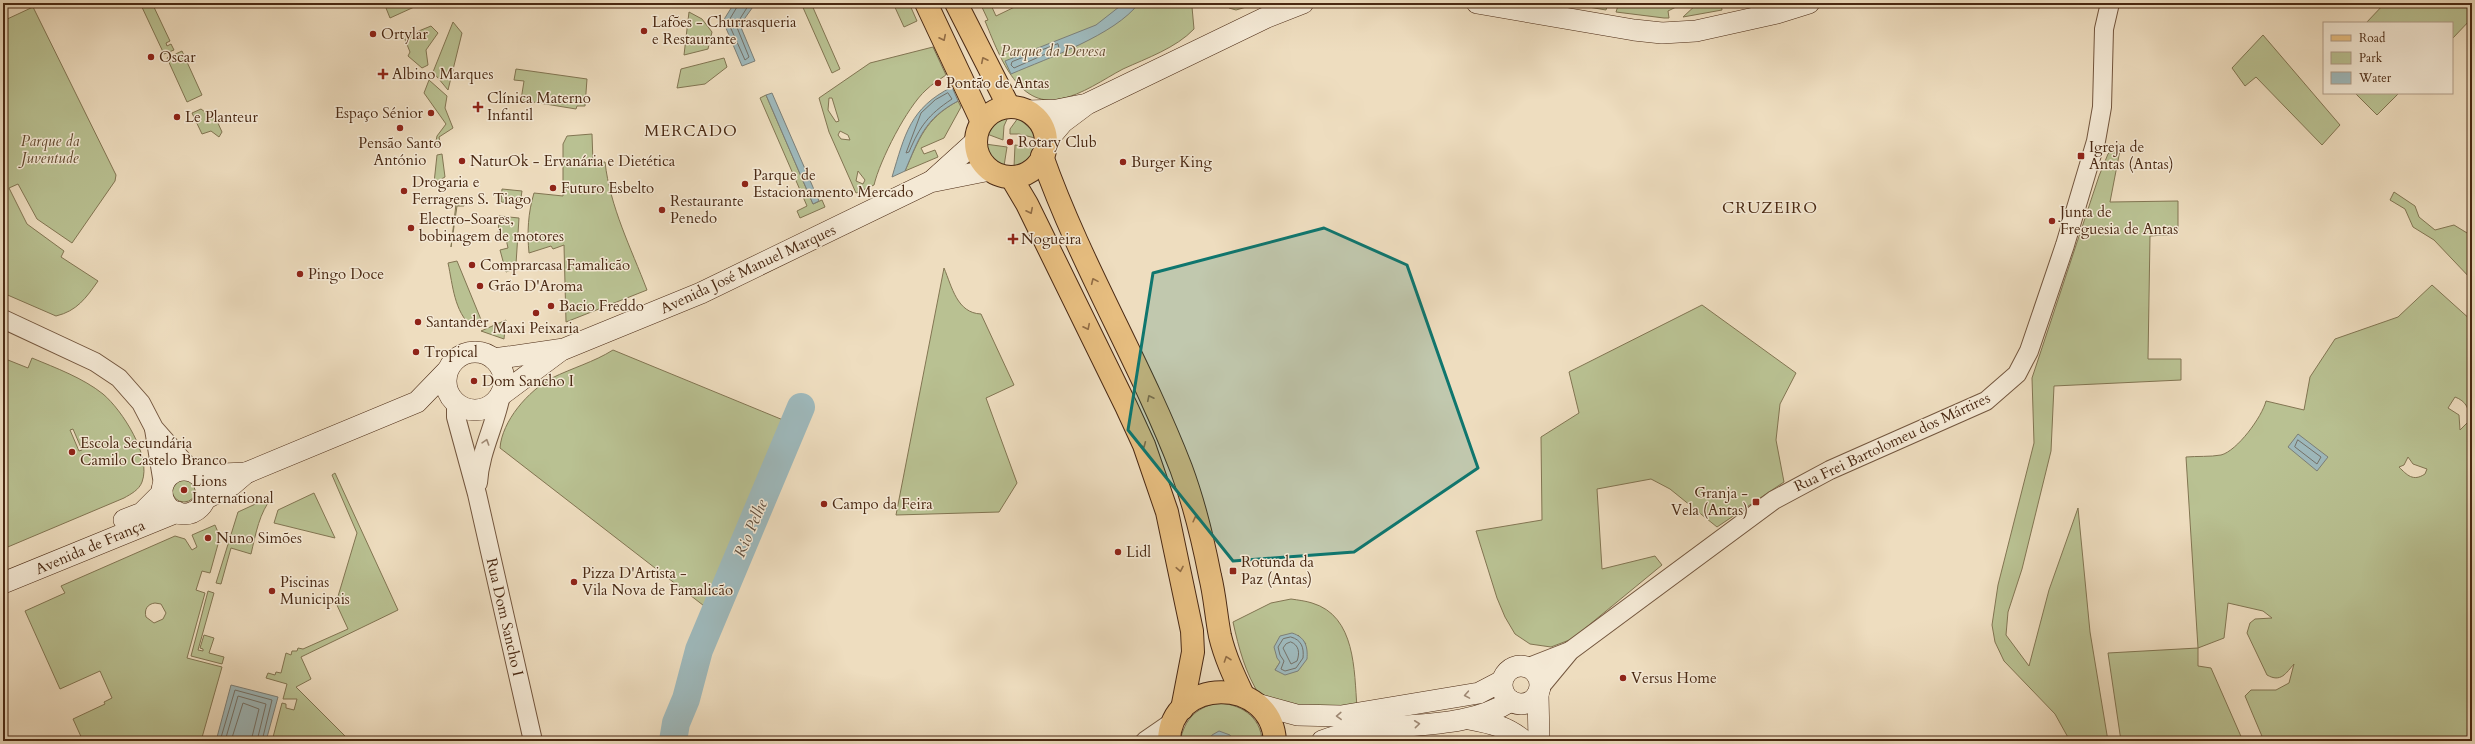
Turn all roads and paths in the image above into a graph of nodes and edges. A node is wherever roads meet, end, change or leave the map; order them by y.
1 (926, 3) edge
2 (956, 3) edge
3 (1303, 3) edge
4 (1477, 3) edge
5 (1809, 3) edge
6 (2110, 3) edge
7 (1087, 104) junction
8 (1019, 109) junction
9 (982, 122) junction
10 (975, 142) junction
11 (1044, 149) junction
12 (990, 170) junction
13 (1011, 177) junction
14 (930, 182) junction
15 (3, 319) edge
16 (564, 348) junction
17 (494, 359) junction
18 (447, 372) junction
19 (501, 395) junction
20 (417, 402) junction
21 (456, 404) junction
22 (154, 428) junction
23 (195, 473) junction
24 (246, 473) junction
25 (163, 488) junction
26 (477, 494) junction
27 (205, 499) junction
28 (177, 512) junction
29 (3, 571) edge
30 (3, 583) edge
31 (1570, 651) junction
32 (1529, 667) junction
33 (1502, 681) junction
34 (1540, 690) junction
35 (1250, 700) junction
36 (1514, 702) junction
37 (1466, 719) junction
38 (1175, 723) edge
39 (533, 741) edge
40 (1145, 741) edge
41 (1275, 741) edge
42 (1322, 741) edge
43 (1525, 741) edge
44 (1538, 741) edge

1 -> 9 main road
8 -> 2 main road
3 - 7 main road
4 - 5 main road
6 - 31 street, Rua Frei Bartolomeu dos Mártires
7 - 8 main road
7 - 11 main road
8 - 9 main road
8 - 11 main road
9 - 10 main road
10 - 12 main road
10 - 14 main road, Avenida José Manuel Marques
11 - 13 main road
35 -> 11 main road
12 - 13 main road
12 - 14 main road, Avenida José Manuel Marques
13 -> 38 main road
14 - 16 main road, Avenida José Manuel Marques
15 - 22 street
16 - 17 main road, Avenida José Manuel Marques
16 - 19 main road, Avenida José Manuel Marques
17 - 18 main road
17 - 19 main road
18 - 20 main road
18 - 21 main road
19 - 21 main road
26 -> 19 street, Rua Dom Sancho I
20 - 21 main road
20 - 24 main road
21 - 26 street, Rua Dom Sancho I
22 - 23 street
22 - 25 street
23 - 24 main road
23 - 25 main road
23 - 27 main road
24 - 27 main road
25 - 28 main road
25 - 29 main road, Avenida de França
26 - 39 street, Rua Dom Sancho I
27 - 28 main road
28 - 30 main road, Avenida de França
31 - 32 street, Rua Frei Bartolomeu dos Mártires
31 - 34 street, Rua Frei Bartolomeu dos Mártires
32 - 33 main road
32 - 34 main road
33 -> 35 main road
33 - 36 main road
34 - 36 main road
34 - 44 main road
35 - 38 main road
35 - 41 main road
36 - 37 main road
36 - 43 main road
42 -> 37 main road
37 - 43 main road
38 - 40 street

